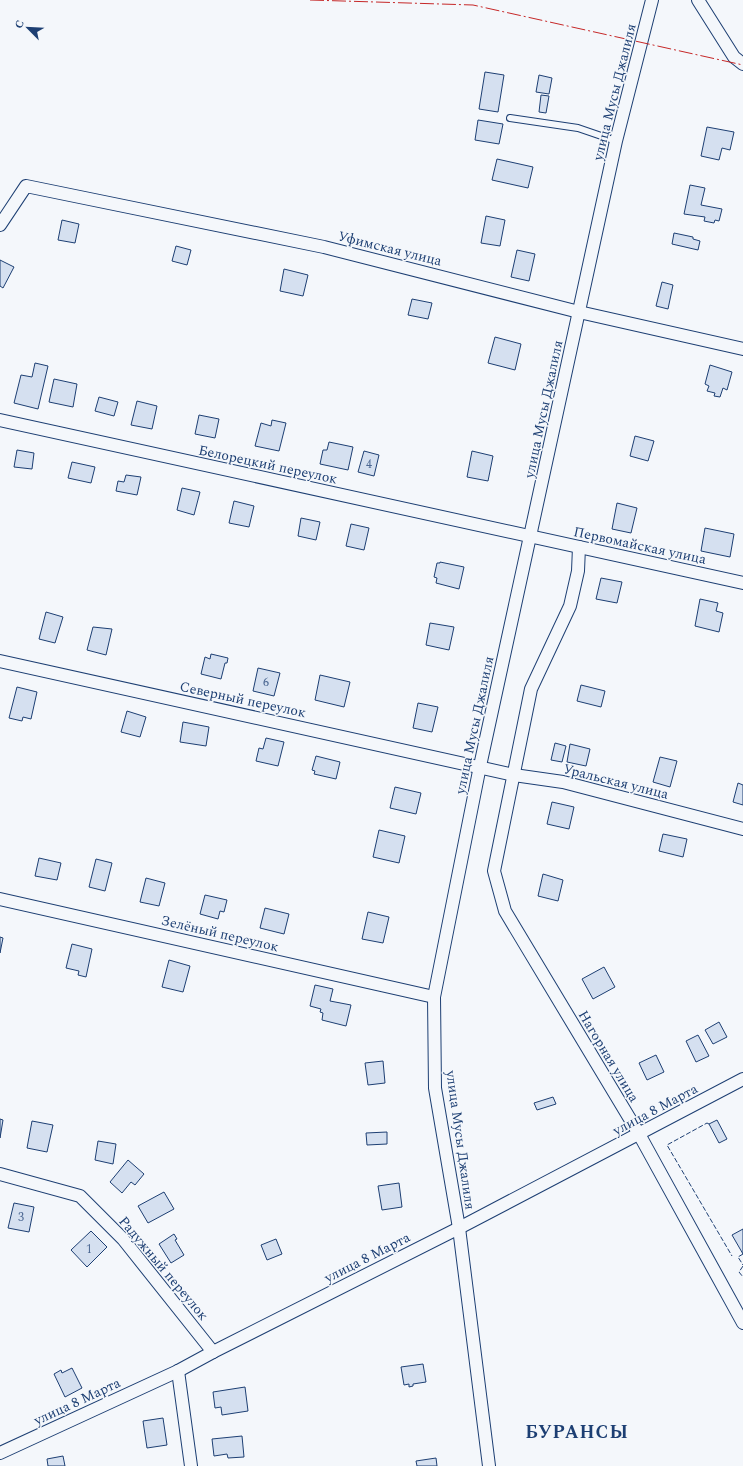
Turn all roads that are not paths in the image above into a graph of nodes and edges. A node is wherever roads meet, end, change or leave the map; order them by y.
1 (652, 0) edge
2 (698, 0) edge
3 (743, 64) edge
4 (510, 118) dead end
5 (616, 141) junction
6 (0, 225) edge
7 (579, 312) junction
8 (743, 349) edge
9 (0, 420) edge
10 (530, 537) junction
11 (579, 547) junction
12 (743, 583) edge
13 (0, 662) edge
14 (480, 766) junction
15 (514, 775) junction
16 (743, 829) edge
17 (0, 899) edge
18 (434, 997) junction
19 (743, 1079) edge
20 (639, 1134) junction
21 (0, 1174) edge
22 (459, 1228) junction
23 (743, 1323) edge
24 (213, 1352) junction
25 (178, 1371) junction
26 (0, 1453) edge
27 (191, 1466) edge
28 (489, 1466) edge

1 - 5 street, улица Мусы Джалиля
2 - 3 street
4 - 5 lane
5 - 7 street, улица Мусы Джалиля
6 - 7 street, Уфимская улица
7 - 8 street, Уфимская улица
7 - 10 street, улица Мусы Джалиля
9 - 10 street, Белорецкий переулок
10 - 11 street, Первомайская улица
10 - 14 street, улица Мусы Джалиля
11 - 12 street, Первомайская улица
11 - 15 street, Нагорная улица
13 - 14 street, Северный переулок
14 - 15 street, Уральская улица
14 - 18 street, улица Мусы Джалиля
15 - 16 street, Уральская улица
15 - 20 street, Нагорная улица
17 - 18 street, Зелёный переулок
18 - 22 street, улица Мусы Джалиля
19 - 20 street, улица 8 Марта
20 - 22 street, улица 8 Марта
20 - 23 street, Нагорная улица
21 - 24 street, Радужный переулок
22 - 24 street, улица 8 Марта
22 - 28 street, улица Мусы Джалиля
24 - 25 street, улица 8 Марта
25 - 26 street, улица 8 Марта
25 - 27 street

